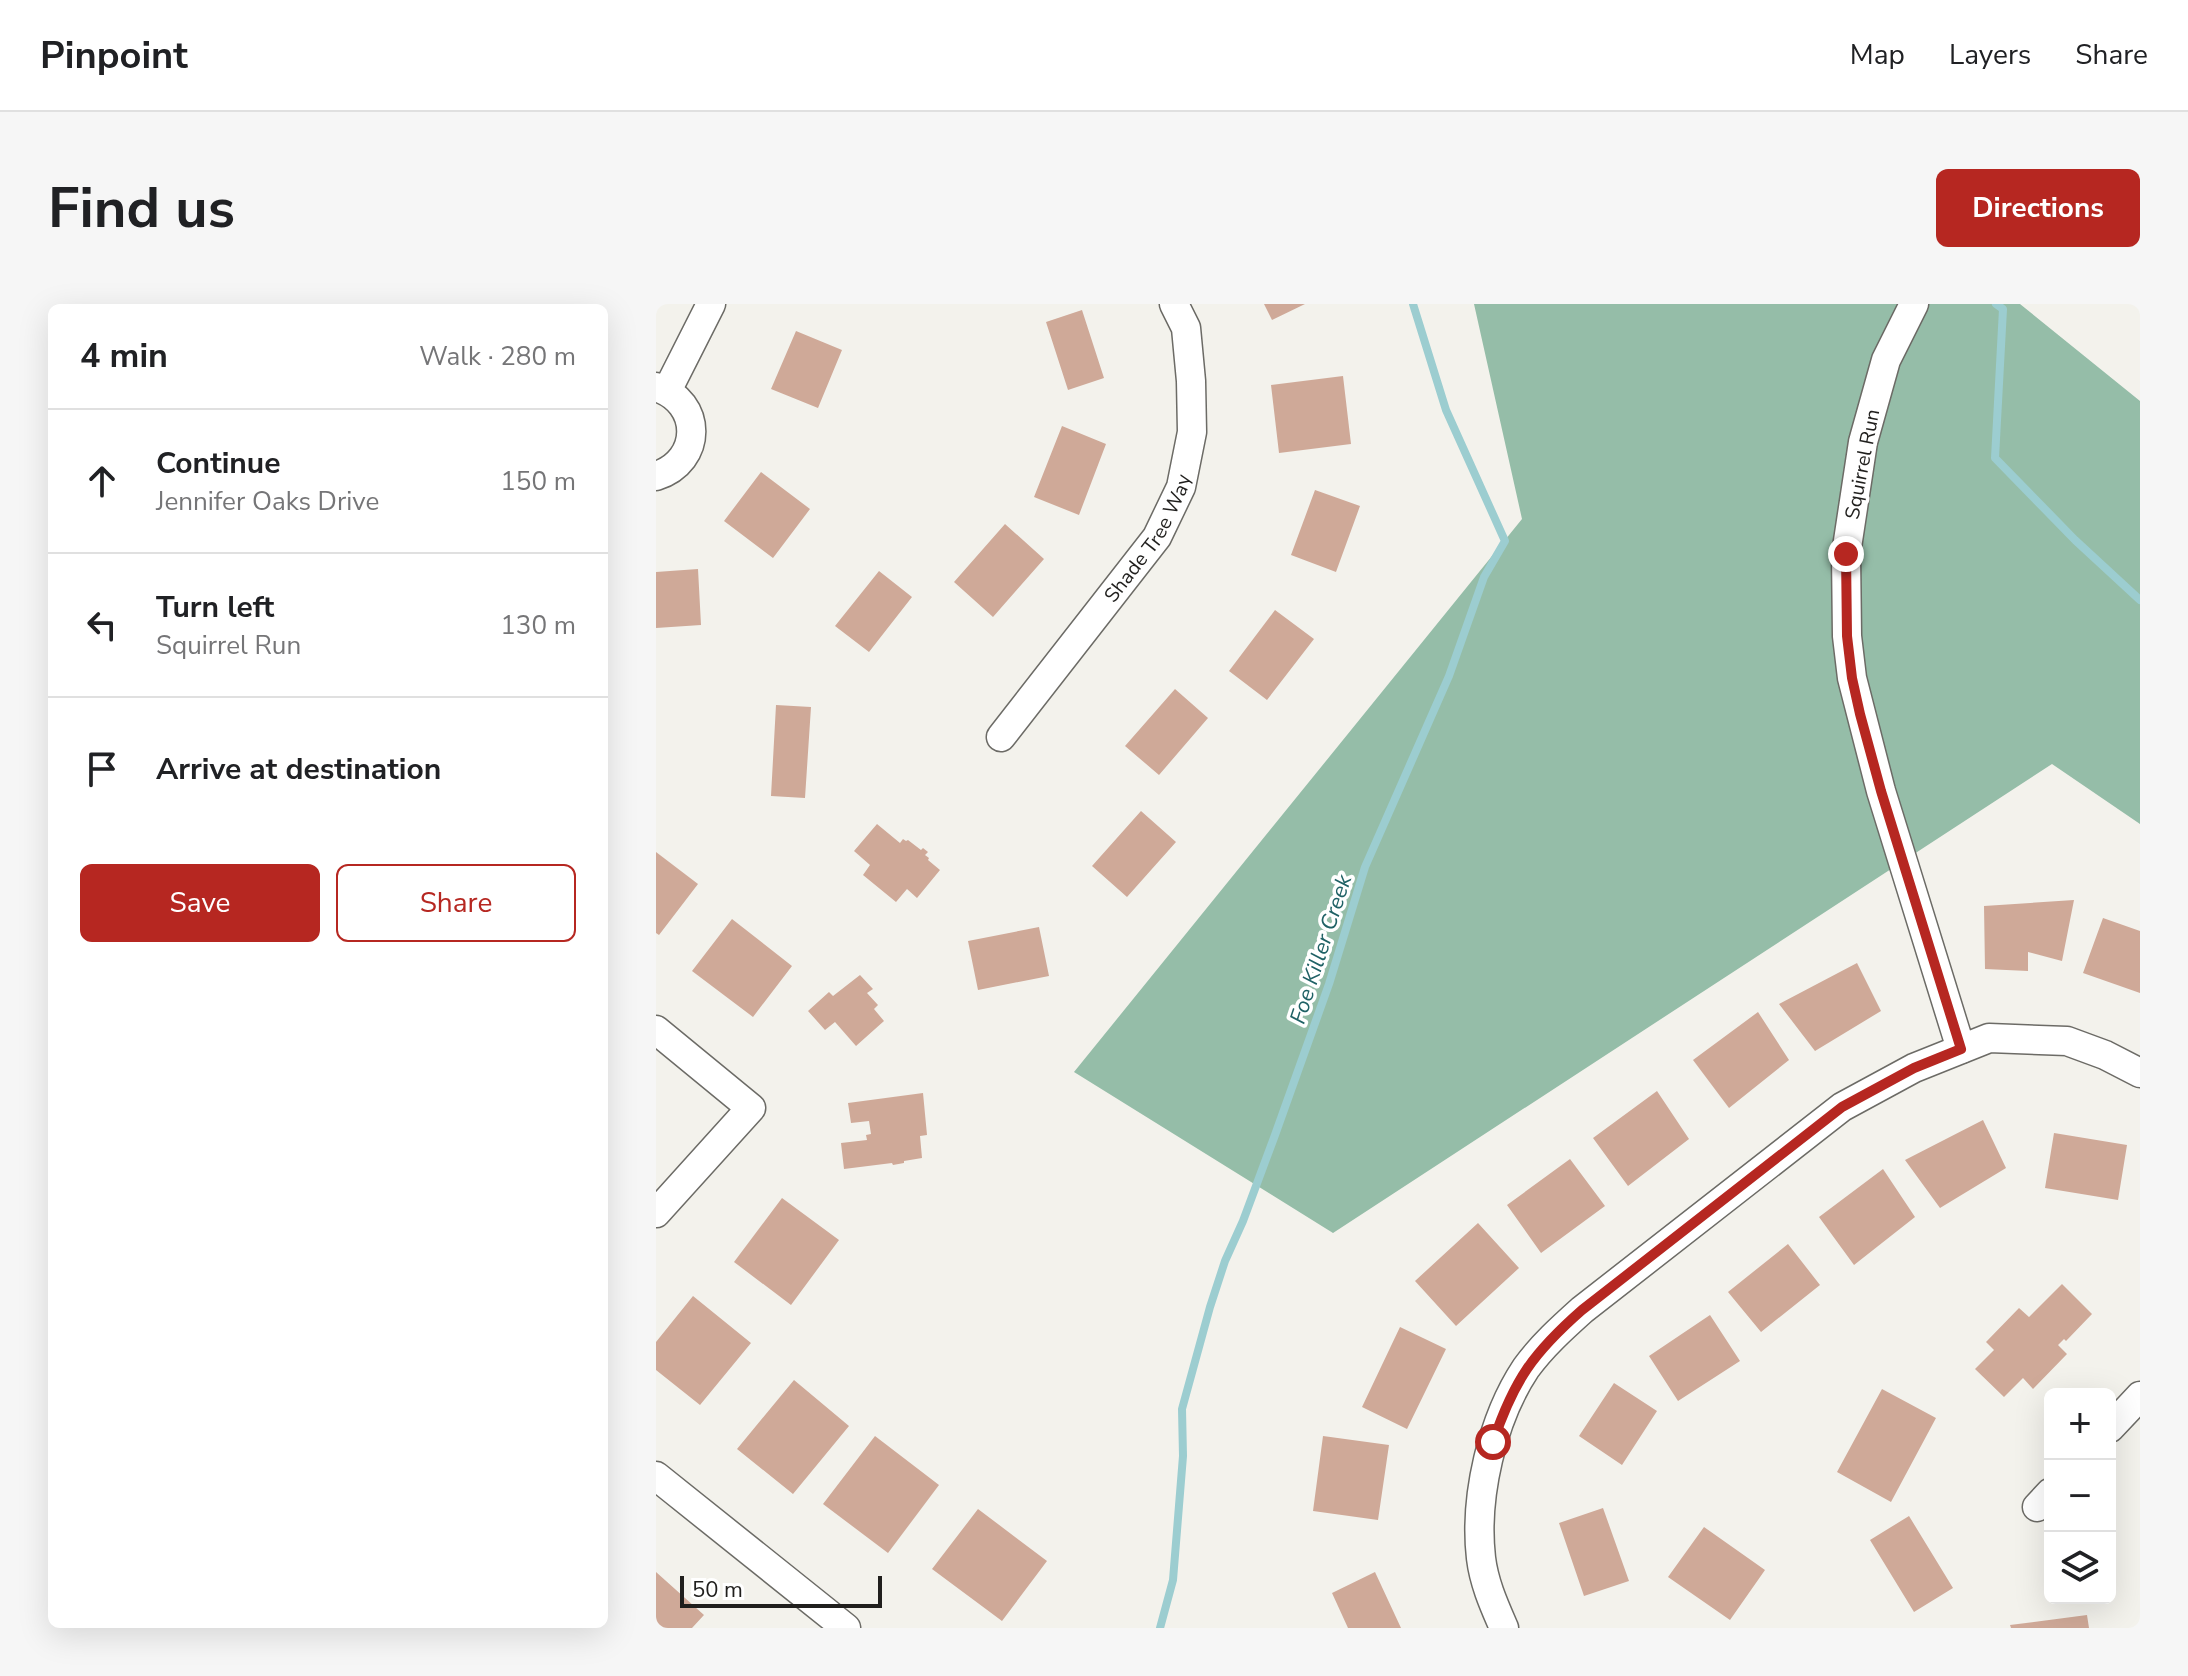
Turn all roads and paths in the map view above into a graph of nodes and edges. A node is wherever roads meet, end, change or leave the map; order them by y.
1 (711, 304) edge
2 (1174, 304) edge
3 (1914, 304) edge
4 (661, 389) edge
5 (656, 476) edge
6 (1001, 737) dead end
7 (656, 1030) edge
8 (1961, 1049) junction
9 (2140, 1073) edge
10 (656, 1213) edge
11 (2140, 1396) edge
12 (2116, 1422) edge
13 (656, 1476) edge
14 (846, 1628) edge
15 (1504, 1628) edge

1 - 4 street
2 - 6 street, Shade Tree Way
3 - 8 street, Squirrel Run
4 - 5 street
7 - 10 street
8 - 9 street
8 - 15 street
11 - 12 street
13 - 14 street

